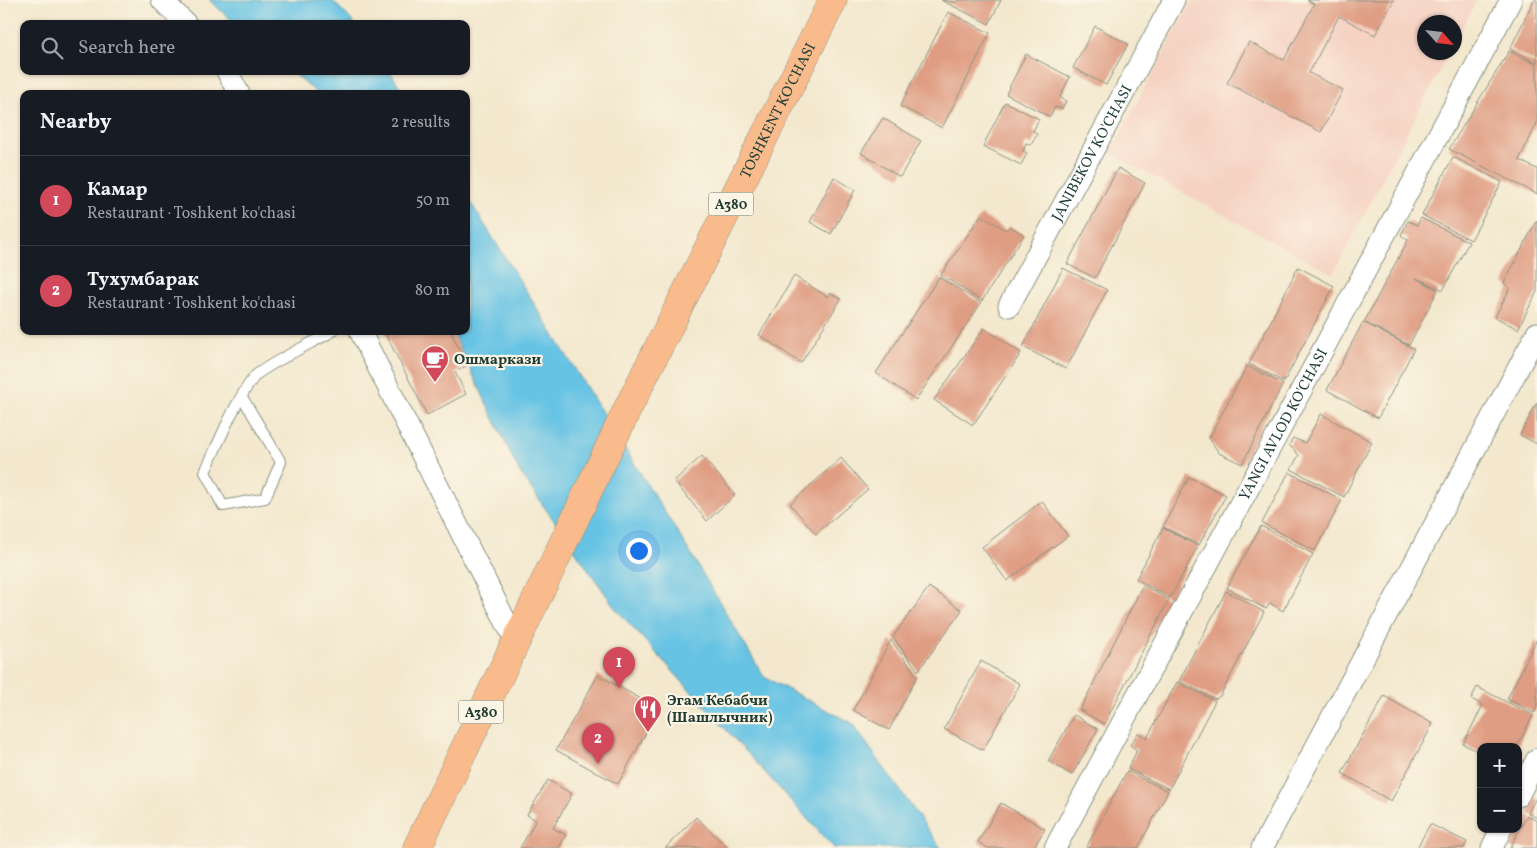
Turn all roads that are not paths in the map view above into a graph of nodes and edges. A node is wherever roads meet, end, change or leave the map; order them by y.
1 (162, 0) edge
2 (833, 0) edge
3 (1174, 0) edge
4 (1512, 0) edge
5 (182, 20) edge
6 (229, 75) edge
7 (236, 90) edge
8 (1009, 306) dead end
9 (1537, 333) edge
10 (325, 335) edge
11 (362, 335) edge
12 (242, 398) junction
13 (515, 640) junction
14 (1537, 759) edge
15 (1522, 788) edge
16 (1500, 833) edge
17 (417, 848) edge
18 (1055, 848) edge
19 (1262, 848) edge
20 (1492, 848) edge

1 - 5 street
2 - 13 highway, TOSHKENT KO'CHASI / A380
3 - 8 street, JANIBEKOV KO'CHASI
4 - 18 street, YANGI AVLOD KO'CHASI
6 - 7 street
9 - 19 street
10 - 12 lane
11 - 13 street
12 - 12 lane
13 - 17 highway, A380
14 - 15 street
16 - 20 street

